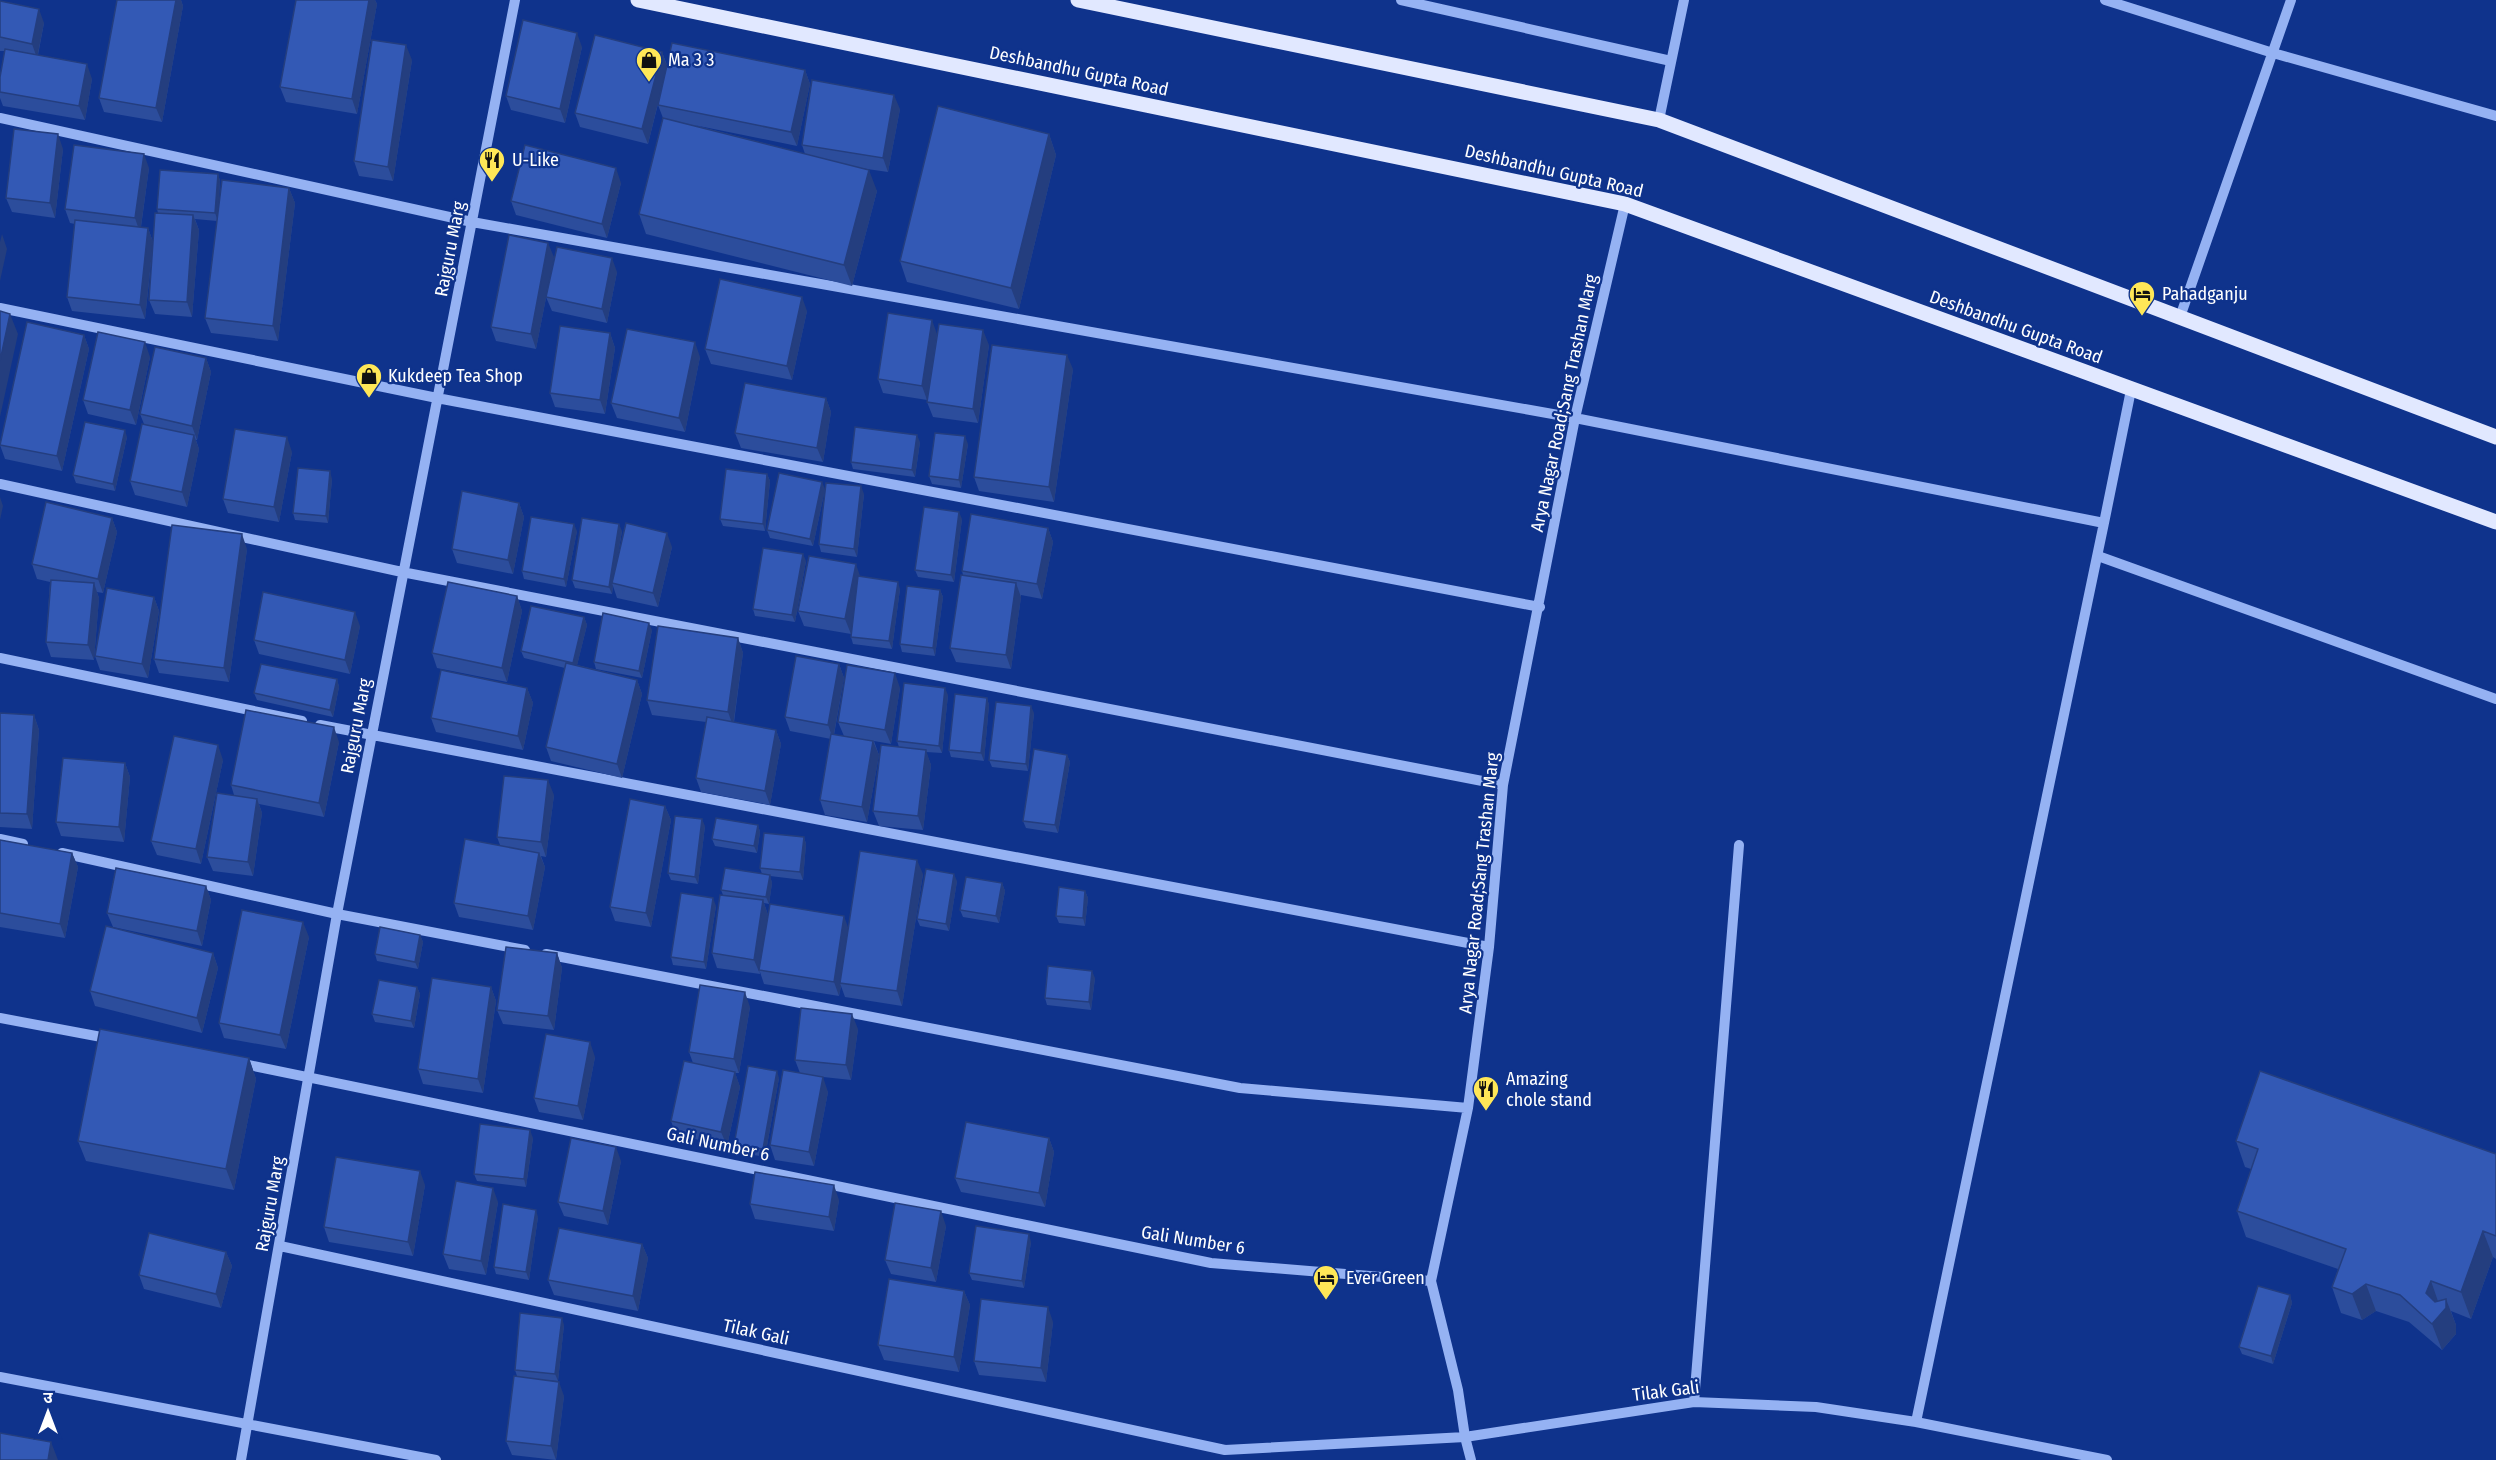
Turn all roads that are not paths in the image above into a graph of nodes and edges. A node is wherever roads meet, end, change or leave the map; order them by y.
1 (515, 0) edge
2 (638, 0) edge
3 (1078, 0) edge
4 (1401, 0) edge
5 (1683, 0) edge
6 (2104, 0) edge
7 (2147, 0) edge
8 (2291, 0) edge
9 (2143, 12) junction
10 (2274, 52) junction
11 (1671, 61) junction
12 (2496, 116) edge
13 (0, 118) edge
14 (1659, 120) junction
15 (1625, 204) junction
16 (472, 222) junction
17 (0, 308) edge
18 (2180, 317) junction
19 (2131, 390) junction
20 (437, 398) junction
21 (1575, 418) junction
22 (2496, 437) edge
23 (0, 484) edge
24 (2496, 522) edge
25 (2104, 523) junction
26 (2098, 556) junction
27 (402, 572) junction
28 (1540, 607) junction
29 (0, 658) edge
30 (2496, 699) edge
31 (370, 735) junction
32 (1503, 785) junction
33 (0, 839) edge
34 (1739, 846) dead end
35 (35, 847) edge
36 (46, 850) edge
37 (337, 914) junction
38 (1489, 947) junction
39 (0, 1018) edge
40 (126, 1042) edge
41 (229, 1061) edge
42 (309, 1076) junction
43 (1468, 1108) junction
44 (280, 1246) junction
45 (1431, 1281) junction
46 (0, 1377) edge
47 (1694, 1402) junction
48 (1916, 1422) junction
49 (248, 1423) junction
50 (1465, 1437) junction
51 (1224, 1455) edge
52 (241, 1460) edge
53 (436, 1460) edge
54 (1471, 1460) edge
55 (2107, 1460) edge

1 - 16 street, Rajguru Marg
2 - 15 main road, Deshbandhu Gupta Road
3 - 14 main road
4 - 11 street
5 - 11 street
6 - 9 street
7 - 9 street
8 - 10 street
9 - 10 street
10 - 12 street
10 - 18 street
11 - 14 street
13 - 16 street
14 - 18 main road
15 - 19 main road, Deshbandhu Gupta Road
15 - 21 street, Arya Nagar Road;Sang Trashan Marg
16 - 20 street, Rajguru Marg
16 - 21 street
17 - 20 street
18 - 22 main road
19 - 24 main road, Deshbandhu Gupta Road
19 - 25 street
20 - 27 street, Rajguru Marg
20 - 28 street
21 - 25 street
21 - 28 street, Arya Nagar Road;Sang Trashan Marg
23 - 27 street
25 - 26 street
26 - 30 street
26 - 48 street
27 - 31 street, Rajguru Marg
27 - 32 street
28 - 32 street, Arya Nagar Road;Sang Trashan Marg
29 - 31 street
31 - 37 street, Rajguru Marg
31 - 38 street
32 - 38 street, Arya Nagar Road;Sang Trashan Marg
33 - 35 street
34 - 47 street
36 - 37 street
37 - 42 street, Rajguru Marg
37 - 43 street
38 - 43 street, Arya Nagar Road;Sang Trashan Marg
39 - 40 street
41 - 42 street, Gali Number 6
42 - 44 street, Rajguru Marg
42 - 45 street, Gali Number 6
43 - 45 street, Arya Nagar Road;Sang Trashan Marg
44 - 49 street, Rajguru Marg
44 - 51 street, Tilak Gali
45 - 50 street, Arya Nagar Road;Sang Trashan Marg
46 - 49 street
47 - 48 street, Tilak Gali
47 - 50 street, Tilak Gali
48 - 55 street, Tilak Gali
49 - 52 street, Rajguru Marg
49 - 53 street
50 - 51 street, Tilak Gali
50 - 54 street, Arya Nagar Road;Sang Trashan Marg

